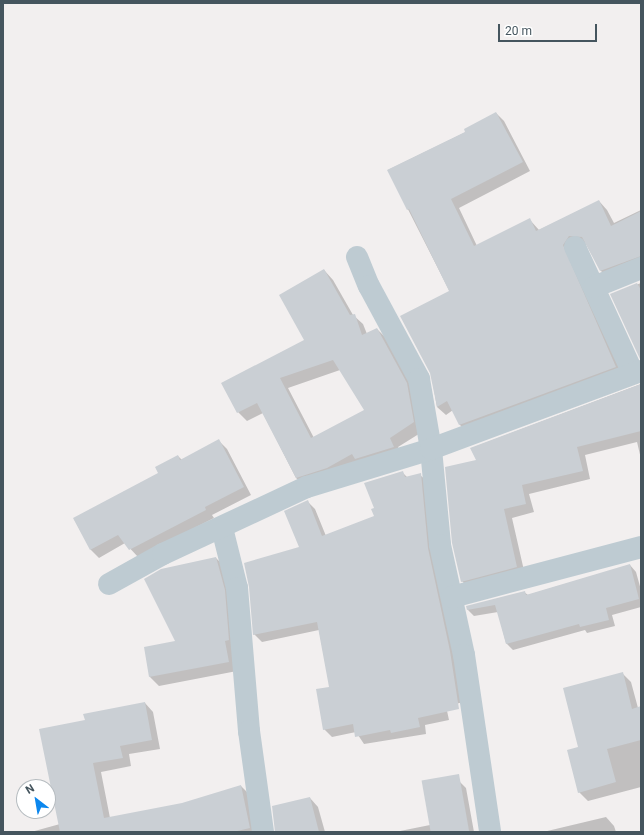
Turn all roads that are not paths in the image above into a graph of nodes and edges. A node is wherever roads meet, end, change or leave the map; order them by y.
1 (575, 246) dead end
2 (357, 257) dead end
3 (641, 268) edge
4 (594, 287) junction
5 (637, 372) edge
6 (431, 449) junction
7 (222, 528) junction
8 (641, 547) edge
9 (109, 584) dead end
10 (452, 597) junction
11 (263, 832) edge
12 (490, 832) edge

1 - 4 street
2 - 6 street
3 - 4 street
4 - 5 street
5 - 6 street
6 - 7 street
6 - 10 street
7 - 9 street
7 - 11 street
8 - 10 street
10 - 12 street

